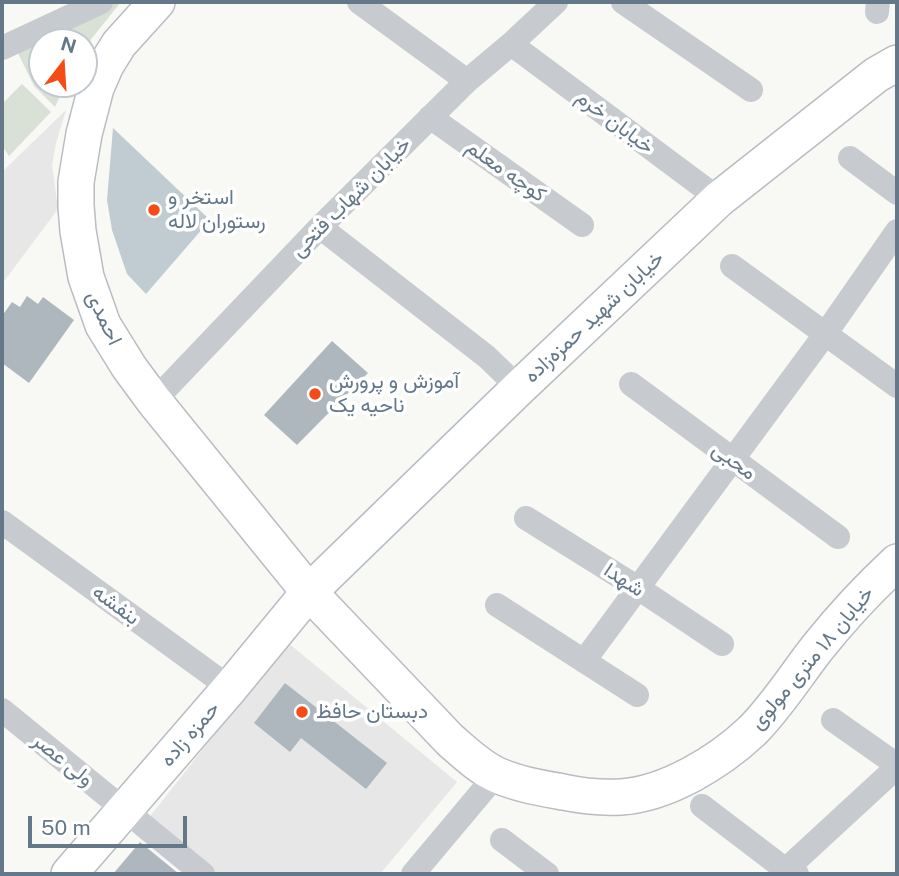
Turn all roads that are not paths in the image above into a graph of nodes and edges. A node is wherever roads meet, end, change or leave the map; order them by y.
1 (100, 2) edge
2 (157, 2) edge
3 (359, 2) edge
4 (556, 2) edge
5 (623, 2) edge
6 (511, 44) junction
7 (2, 48) edge
8 (897, 63) edge
9 (467, 81) junction
10 (751, 90) dead end
11 (430, 117) junction
12 (850, 159) dead end
13 (897, 193) edge
14 (719, 199) junction
15 (582, 225) dead end
16 (320, 227) junction
17 (897, 231) edge
18 (732, 266) dead end
19 (826, 333) junction
20 (631, 384) dead end
21 (897, 386) edge
22 (519, 388) junction
23 (154, 401) junction
24 (732, 460) junction
25 (526, 518) dead end
26 (2, 522) edge
27 (838, 537) dead end
28 (897, 562) edge
29 (638, 588) junction
30 (309, 592) junction
31 (497, 605) dead end
32 (722, 644) dead end
33 (584, 661) junction
34 (230, 688) junction
35 (637, 695) dead end
36 (2, 710) edge
37 (833, 720) dead end
38 (897, 766) edge
39 (496, 775) junction
40 (702, 806) dead end
41 (124, 810) junction
42 (502, 840) dead end
43 (788, 873) edge
44 (69, 874) edge
45 (203, 874) edge
46 (413, 874) edge
47 (547, 874) edge

1 - 7 street
2 - 23 street, احمدی
3 - 9 street
4 - 6 street, خیابان شهاب فتحی
5 - 10 street
6 - 9 street, خیابان شهاب فتحی
6 - 14 street, خیابان خرم
8 - 14 street, خیابان شهید حمزه‌زاده
9 - 11 street, خیابان شهاب فتحی
11 - 15 street, کوچه معلم
11 - 16 street, خیابان شهاب فتحی
12 - 13 street
14 - 22 street, خیابان شهید حمزه‌زاده
16 - 22 street
16 - 23 street, خیابان شهاب فتحی
17 - 19 street
18 - 19 street
19 - 21 street
19 - 24 street
20 - 24 street, محبی
22 - 30 street, خیابان شهید حمزه‌زاده
23 - 30 street, احمدی
24 - 27 street, محبی
24 - 29 street
25 - 29 street, شهدا
26 - 34 street, بنفشه
28 - 39 street, خیابان ۱۸ متری مولوی
29 - 32 street, شهدا
29 - 33 street
30 - 34 street, حمزه زاده
30 - 39 street, خیابان ۱۸ متری مولوی
31 - 33 street
33 - 35 street
34 - 41 street, حمزه زاده
36 - 41 street, ولی عصر
37 - 38 street
38 - 43 street
39 - 46 street
40 - 43 street
41 - 44 street, حمزه زاده
41 - 45 street, ولی عصر
42 - 47 street

